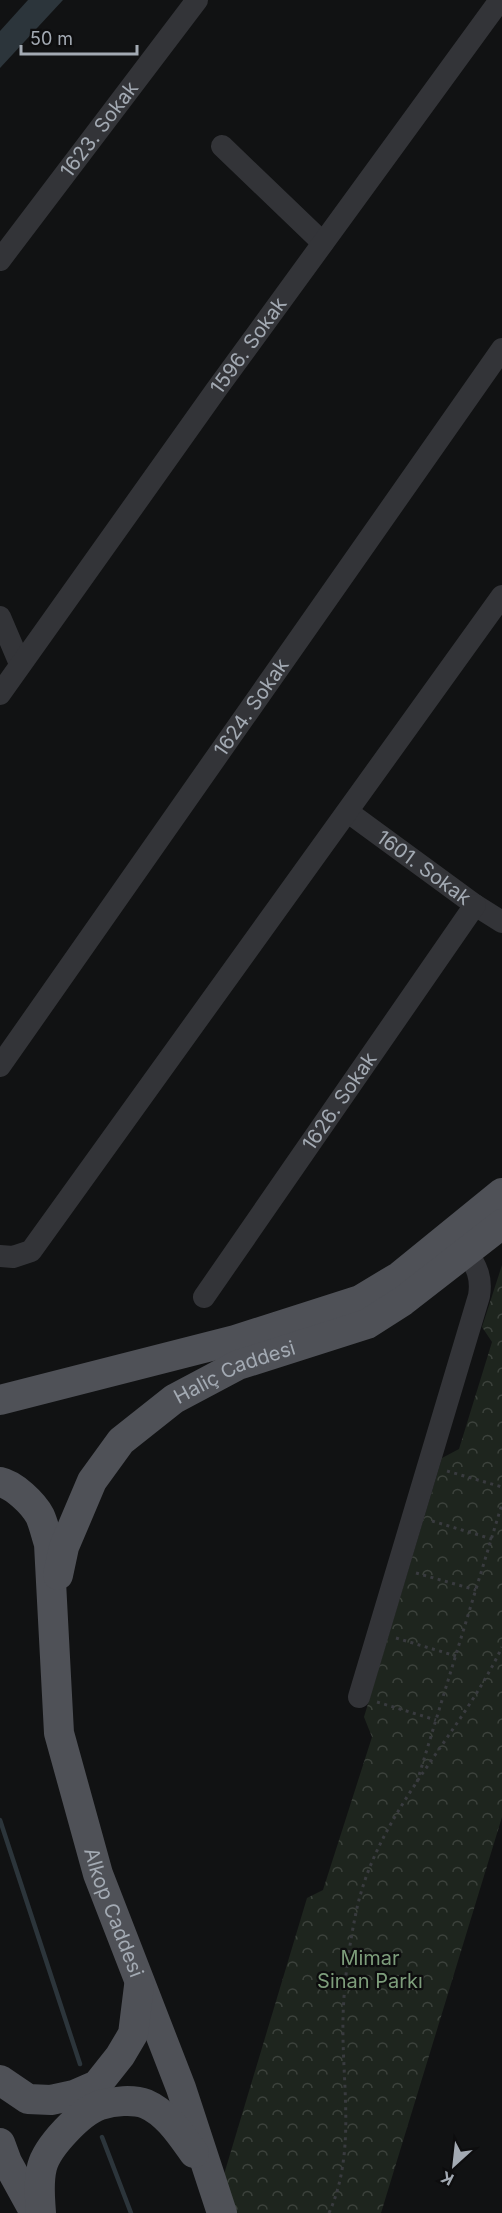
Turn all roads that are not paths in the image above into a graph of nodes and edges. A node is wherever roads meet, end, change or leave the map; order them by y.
1 (197, 0) edge
2 (500, 0) edge
3 (222, 146) dead end
4 (322, 243) junction
5 (0, 260) edge
6 (502, 349) edge
7 (502, 596) edge
8 (0, 617) edge
9 (20, 664) junction
10 (0, 694) edge
11 (348, 812) junction
12 (475, 905) junction
13 (502, 922) edge
14 (0, 1066) edge
15 (502, 1193) edge
16 (502, 1224) edge
17 (466, 1252) junction
18 (0, 1256) edge
19 (204, 1297) dead end
20 (0, 1400) edge
21 (0, 1482) edge
22 (53, 1602) junction
23 (359, 1697) road end
24 (140, 1983) junction
25 (0, 2080) edge
26 (0, 2143) edge
27 (210, 2178) junction
28 (35, 2213) edge
29 (42, 2213) edge
30 (222, 2213) edge

1 - 5 street, 1623. Sokak
2 - 4 street, 1596. Sokak
3 - 4 street
4 - 9 street, 1596. Sokak
6 - 14 street, 1624. Sokak
7 - 11 street
8 - 9 street
9 - 10 street, 1596. Sokak
11 - 12 street, 1601. Sokak
11 - 18 street
12 - 13 street, 1601. Sokak
12 - 19 street, 1626. Sokak
15 - 20 main road, Haliç Caddesi
16 - 17 main road, Haliç Caddesi
17 - 22 main road, Haliç Caddesi
17 - 23 street
21 - 22 main road
22 - 24 main road, Alkop Caddesi
24 - 25 main road
24 - 27 main road, Alkop Caddesi
26 - 28 main road
27 - 29 main road
27 - 30 main road, Alkop Caddesi

